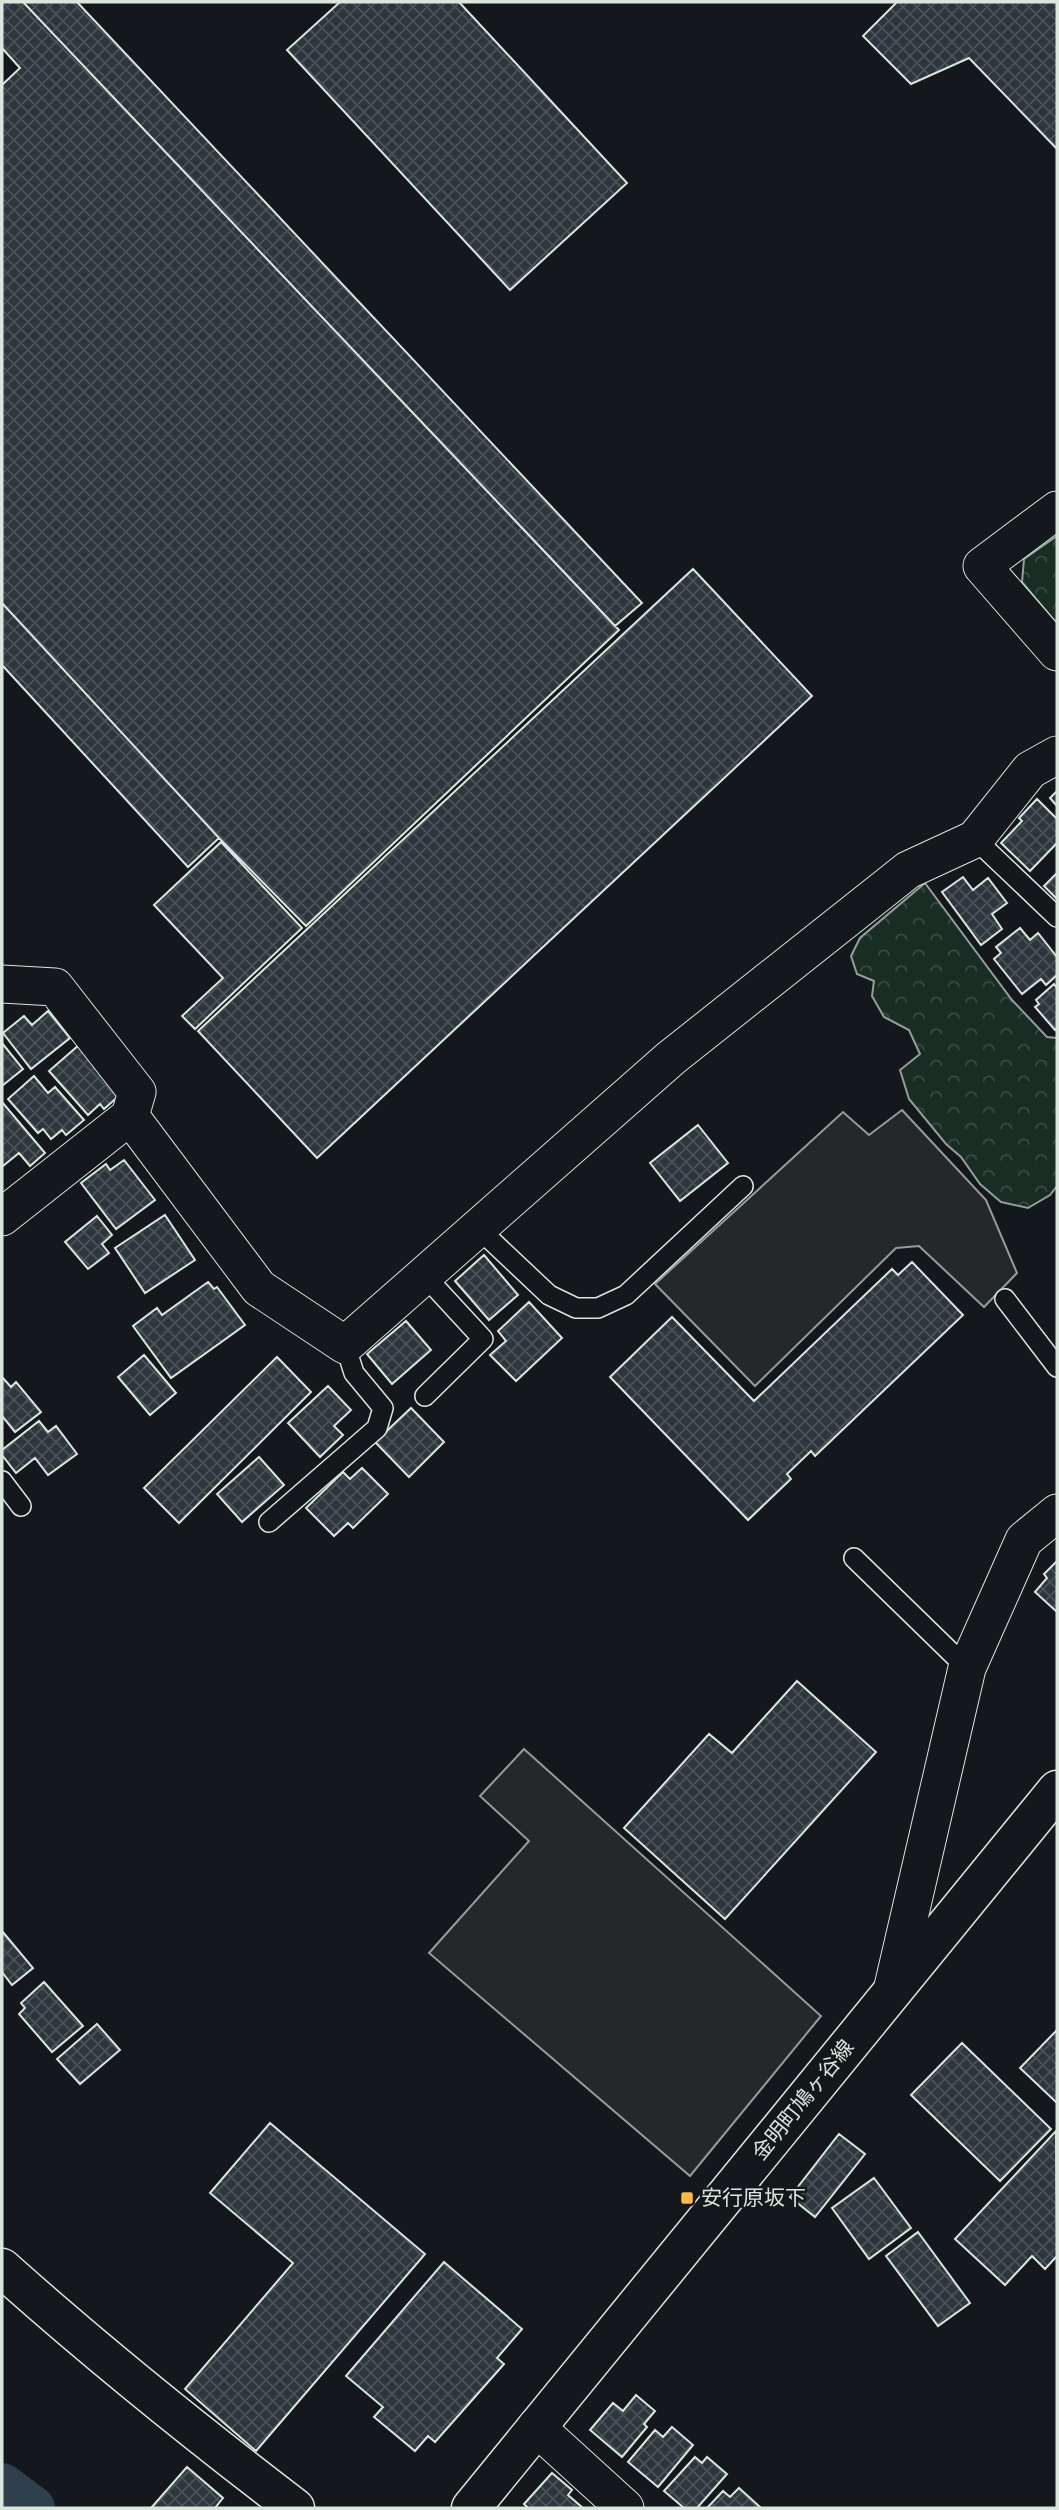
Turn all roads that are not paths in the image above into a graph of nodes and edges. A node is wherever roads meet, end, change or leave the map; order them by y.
1 (1057, 510) edge
2 (1057, 652) edge
3 (1057, 755) edge
4 (975, 839) junction
5 (1057, 917) edge
6 (2, 984) edge
7 (130, 1116) junction
8 (743, 1186) dead end
9 (2, 1217) edge
10 (478, 1228) junction
11 (424, 1275) junction
12 (1005, 1299) dead end
13 (345, 1345) junction
14 (1057, 1367) edge
15 (425, 1396) dead end
16 (2, 1481) edge
17 (22, 1506) dead end
18 (1057, 1513) edge
19 (269, 1522) dead end
20 (855, 1558) dead end
21 (967, 1668) junction
22 (1057, 1790) edge
23 (892, 1991) junction
24 (2, 2268) edge
25 (536, 2427) junction
26 (295, 2508) edge
27 (471, 2508) edge
28 (625, 2508) edge

1 - 2 street
3 - 4 street
4 - 5 lane
4 - 10 street
6 - 7 street
7 - 9 street
7 - 13 street
8 - 10 lane
10 - 11 street
11 - 13 street
11 - 15 lane
12 - 14 lane
13 - 19 lane
16 - 17 lane
18 - 21 street
20 - 21 lane
21 - 23 street
22 - 23 main road, 金明町鳩ヶ谷線
23 - 25 main road, 金明町鳩ヶ谷線
24 - 26 main road
25 - 27 main road, 金明町鳩ヶ谷線
25 - 28 street

